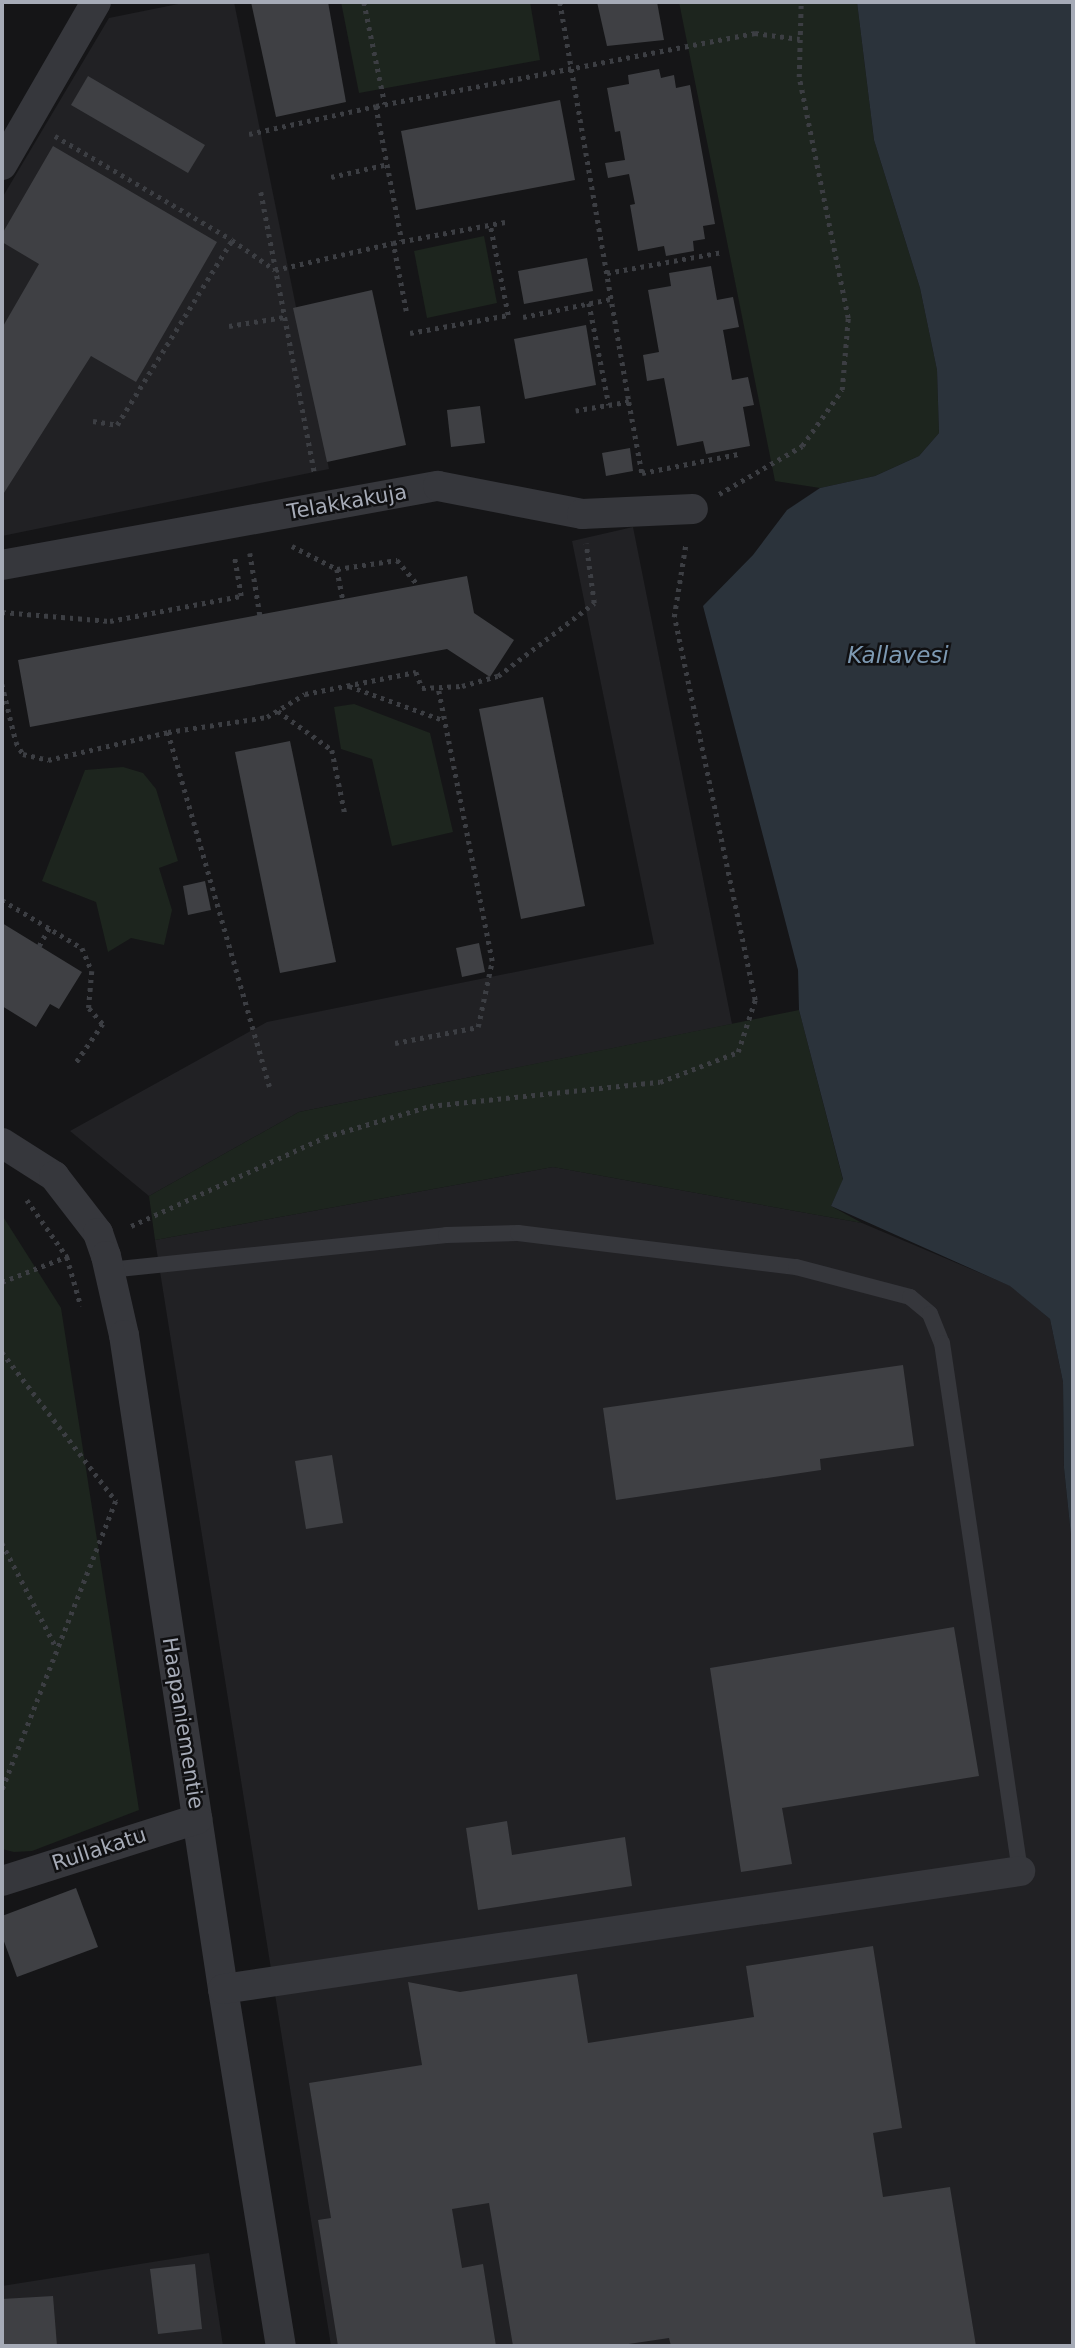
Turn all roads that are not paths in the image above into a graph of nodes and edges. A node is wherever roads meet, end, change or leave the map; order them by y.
1 (96, 2) edge
2 (2, 165) edge
3 (693, 509) road end
4 (2, 565) edge
5 (2, 1143) edge
6 (110, 1270) junction
7 (197, 1819) junction
8 (1020, 1871) joint
9 (2, 1881) edge
10 (223, 1989) junction
11 (281, 2346) edge

1 - 2 street
3 - 4 street, Telakkakuja
5 - 6 street, Haapaniementie
6 - 7 street, Haapaniementie
6 - 8 lane
7 - 9 street, Rullakatu
7 - 10 street, Haapaniementie
8 - 10 street
10 - 11 street, Haapaniementie

